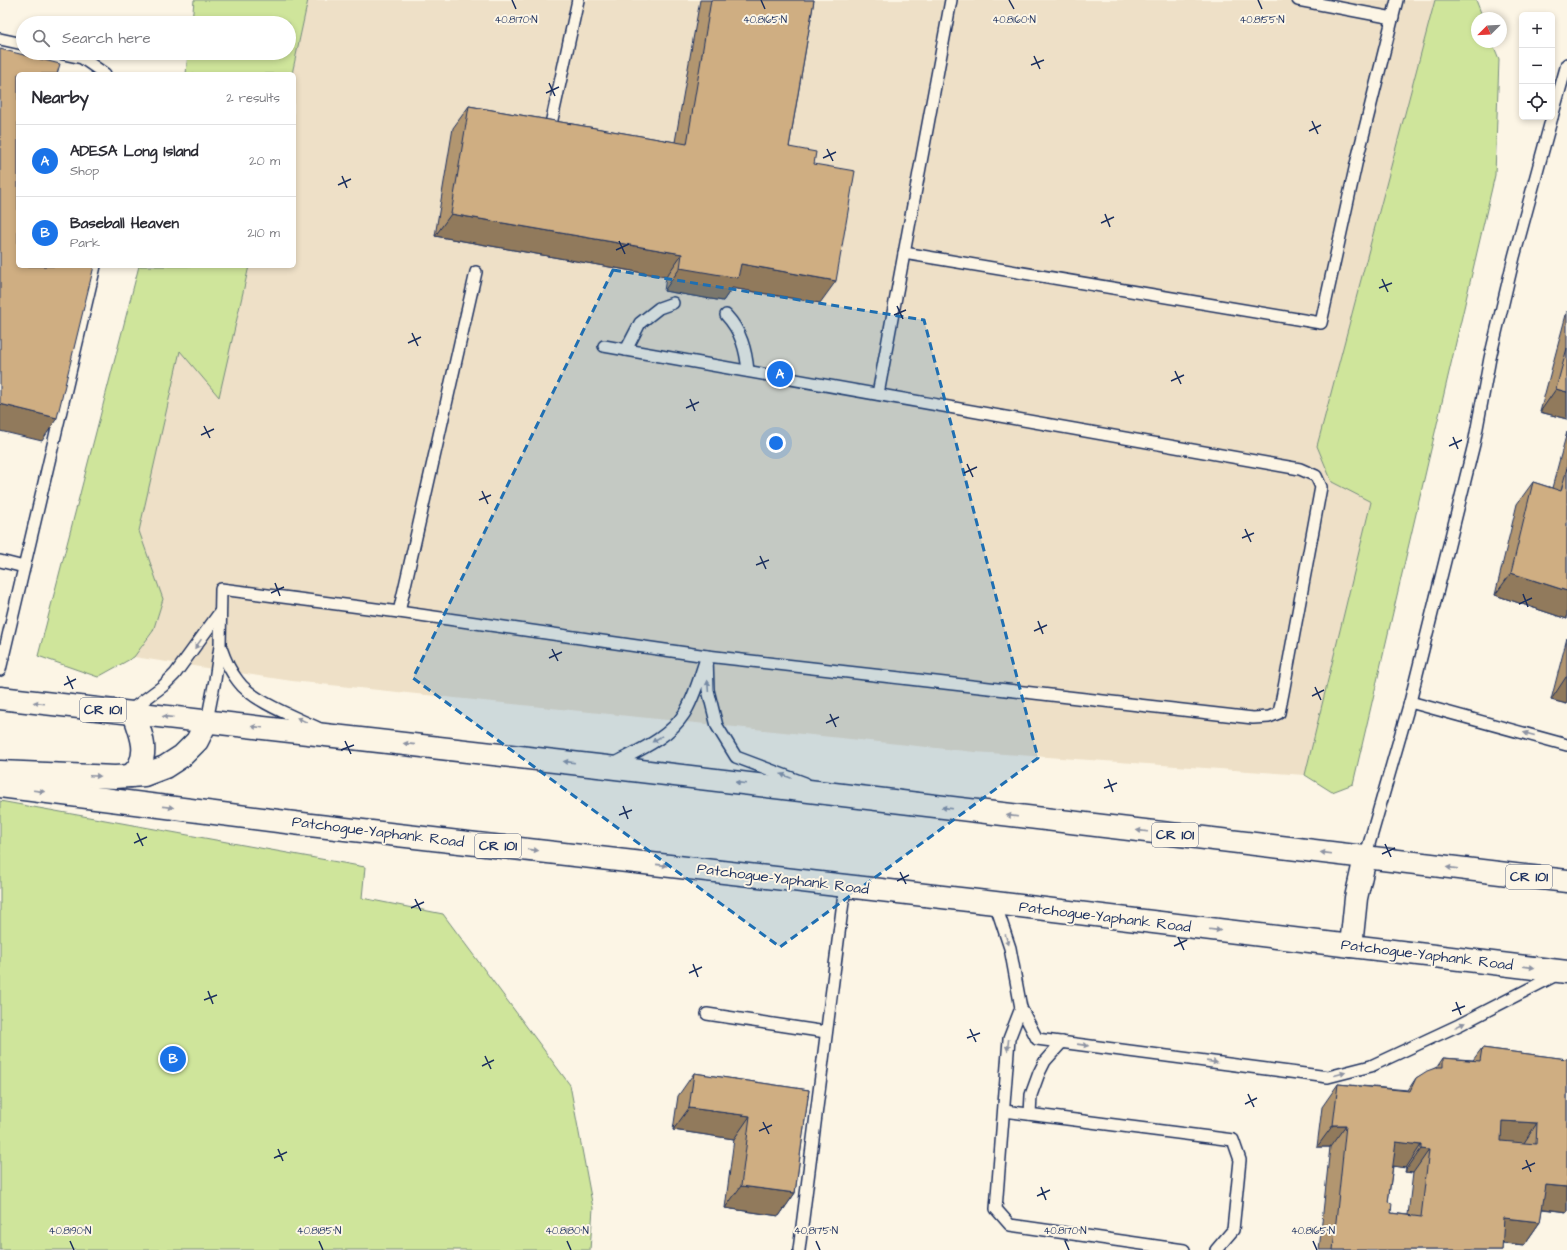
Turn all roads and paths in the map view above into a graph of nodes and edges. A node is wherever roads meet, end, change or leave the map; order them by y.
1 (578, 0) edge
2 (951, 0) edge
3 (1298, 0) edge
4 (1397, 0) edge
5 (1393, 18) junction
6 (0, 39) edge
7 (16, 42) edge
8 (85, 60) edge
9 (1567, 64) edge
10 (102, 72) edge
11 (1555, 106) edge
12 (1551, 120) edge
13 (552, 124) edge
14 (904, 253) junction
15 (95, 268) edge
16 (476, 272) dead end
17 (673, 304) dead end
18 (726, 315) dead end
19 (604, 346) dead end
20 (626, 350) junction
21 (748, 371) junction
22 (878, 394) junction
23 (0, 561) edge
24 (24, 567) junction
25 (220, 612) junction
26 (399, 612) junction
27 (220, 646) junction
28 (707, 656) junction
29 (0, 670) edge
30 (0, 698) edge
31 (1410, 702) junction
32 (130, 713) junction
33 (207, 721) junction
34 (337, 737) junction
35 (1567, 745) edge
36 (607, 767) junction
37 (0, 772) edge
38 (130, 776) junction
39 (0, 786) edge
40 (835, 794) junction
41 (1365, 858) junction
42 (1567, 881) edge
43 (845, 886) junction
44 (995, 903) junction
45 (1351, 946) junction
46 (1565, 971) edge
47 (1021, 1008) junction
48 (707, 1014) dead end
49 (826, 1032) junction
50 (1062, 1042) junction
51 (1004, 1111) junction
52 (1030, 1114) junction
53 (799, 1250) edge
54 (1184, 1250) edge
55 (1216, 1250) edge

1 - 13 lane
2 - 14 lane
3 - 5 lane
4 - 5 lane
5 - 14 lane
6 - 7 lane
8 - 10 lane
9 - 11 lane
12 - 31 lane
14 - 22 lane
15 - 24 lane
16 - 26 lane
17 - 20 lane
18 - 21 lane
19 - 20 lane
20 - 21 lane
21 - 22 lane
22 - 28 lane
23 - 24 lane
24 - 29 lane
25 - 26 lane
25 - 27 lane
25 -> 32 lane
26 - 28 lane
27 - 33 lane
34 -> 27 lane
28 -> 36 lane
40 -> 28 lane
32 -> 30 main road, CR 101
35 -> 31 lane
31 - 41 lane
33 -> 32 main road, CR 101
32 - 38 main road
34 -> 33 main road, CR 101
33 - 38 main road
36 -> 34 main road, CR 101
40 -> 36 main road, CR 101
37 -> 38 main road
39 -> 43 main road, Patchogue-Yaphank Road / CR 101
41 -> 40 main road, CR 101
42 -> 41 main road, CR 101
41 - 45 main road
43 - 44 main road, Patchogue-Yaphank Road / CR 101
43 - 49 lane
44 -> 45 main road, Patchogue-Yaphank Road / CR 101
44 -> 47 lane
45 -> 46 main road, Patchogue-Yaphank Road / CR 101
50 -> 46 lane
47 - 50 lane
47 -> 51 lane
48 - 49 lane
49 - 53 lane
50 - 52 lane
51 - 52 lane
51 - 54 lane
52 - 55 lane

